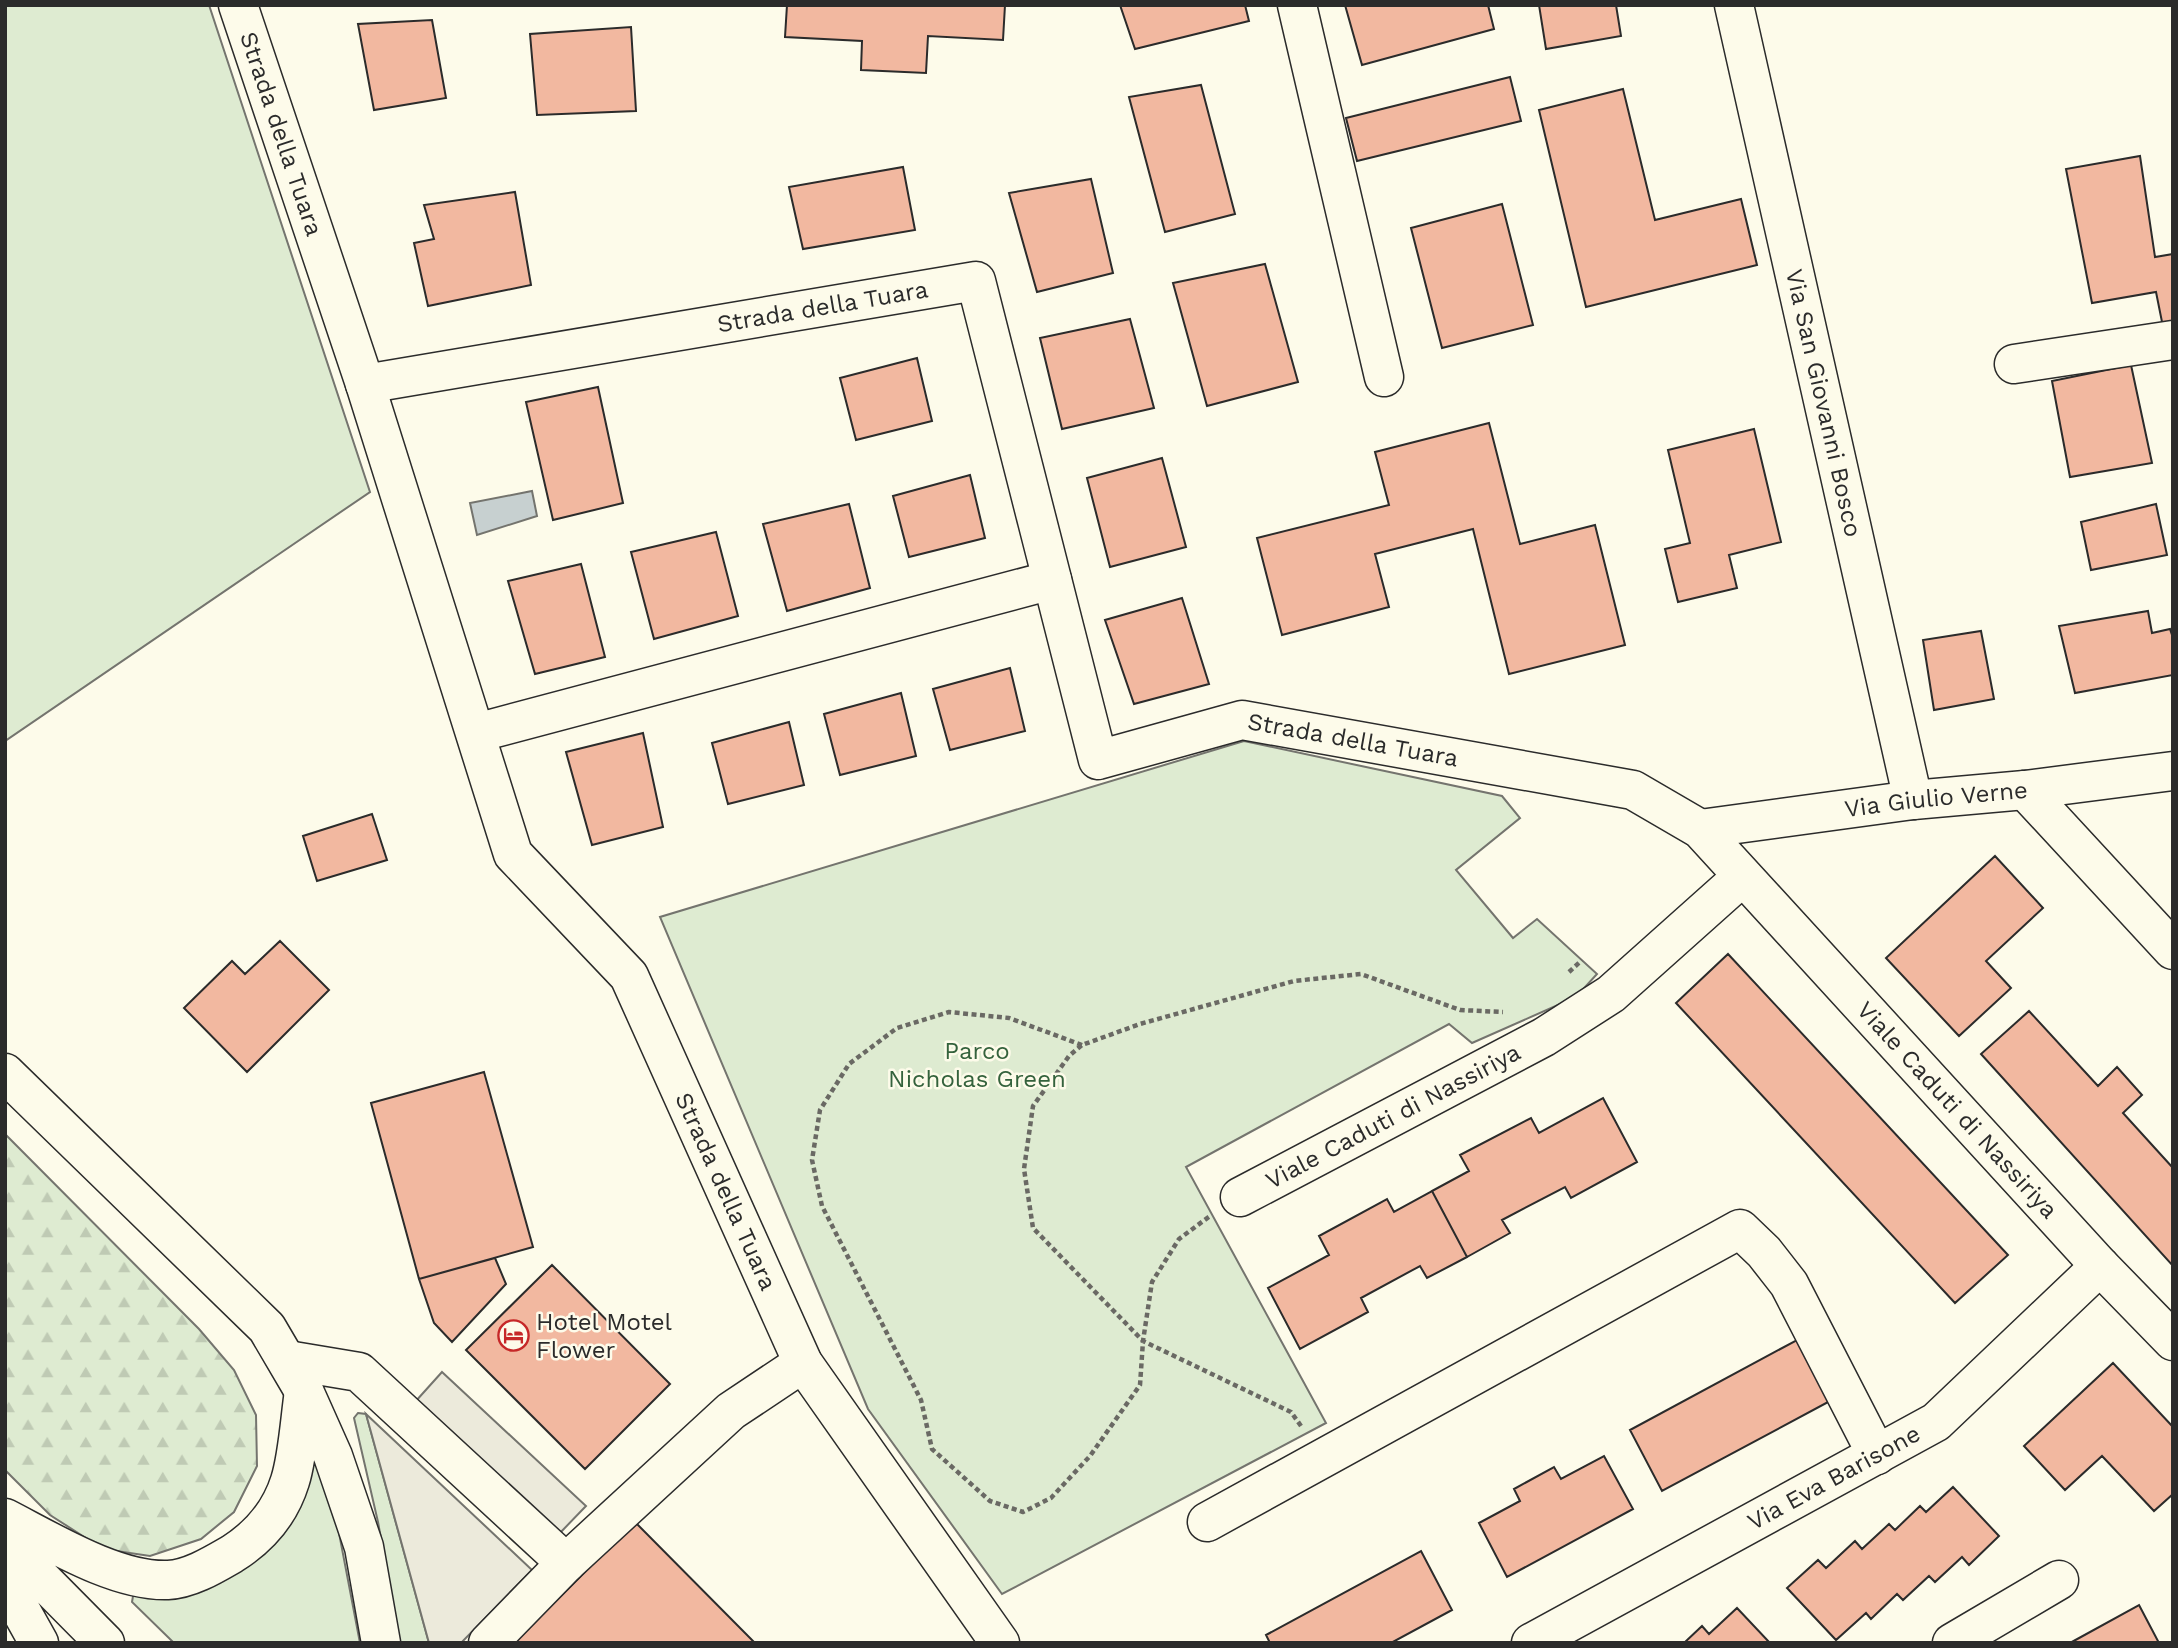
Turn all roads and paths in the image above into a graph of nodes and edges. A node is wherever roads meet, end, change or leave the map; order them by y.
1 (238, 5) edge
2 (1297, 5) edge
3 (1734, 5) edge
4 (2173, 340) edge
5 (2014, 364) dead end
6 (1384, 377) dead end
7 (365, 384) junction
8 (1052, 580) junction
9 (476, 733) junction
10 (2173, 771) edge
11 (2025, 790) junction
12 (1913, 800) junction
13 (1700, 829) junction
14 (1742, 877) junction
15 (2173, 950) edge
16 (1582, 960) dead end
17 (1562, 978) dead end
18 (1511, 1009) dead end
19 (1082, 1045) junction
20 (5, 1073) edge
21 (1240, 1197) joint
22 (2101, 1266) junction
23 (2170, 1332) edge
24 (1143, 1341) junction
25 (803, 1363) junction
26 (295, 1376) junction
27 (1307, 1433) dead end
28 (1877, 1455) junction
29 (5, 1518) edge
30 (1207, 1522) dead end
31 (5, 1542) edge
32 (566, 1563) junction
33 (2059, 1580) dead end
34 (5, 1582) edge
35 (39, 1643) edge
36 (105, 1643) edge
37 (381, 1643) edge
38 (488, 1643) edge
39 (1000, 1643) edge
40 (1531, 1643) edge
41 (1952, 1643) edge

1 - 7 street, Strada della Tuara
2 - 6 street
3 - 12 street, Via San Giovanni Bosco
4 - 5 street
7 - 8 street, Strada della Tuara
7 - 9 street, Strada della Tuara
8 - 9 street
8 - 13 street, Strada della Tuara
9 - 25 street, Strada della Tuara
10 - 11 street, Via Giulio Verne
11 - 12 street, Via Giulio Verne
11 - 15 street
12 - 13 street, Via Giulio Verne
13 - 14 street, Viale Caduti di Nassiriya
14 - 21 street, Viale Caduti di Nassiriya
14 - 22 street, Viale Caduti di Nassiriya
16 - 17 path
18 - 19 path
19 - 24 path
19 - 24 path
20 - 26 street
21 - 24 path
22 - 23 street, Viale Caduti di Nassiriya
22 - 28 street, Via Eva Barisone
24 - 27 path
25 - 32 street
25 - 39 street, Strada della Tuara
26 - 29 street
26 - 32 street
26 - 37 street
28 - 30 street
28 - 40 street, Via Eva Barisone
31 - 36 street
32 - 38 street
33 - 41 street
34 - 35 street

